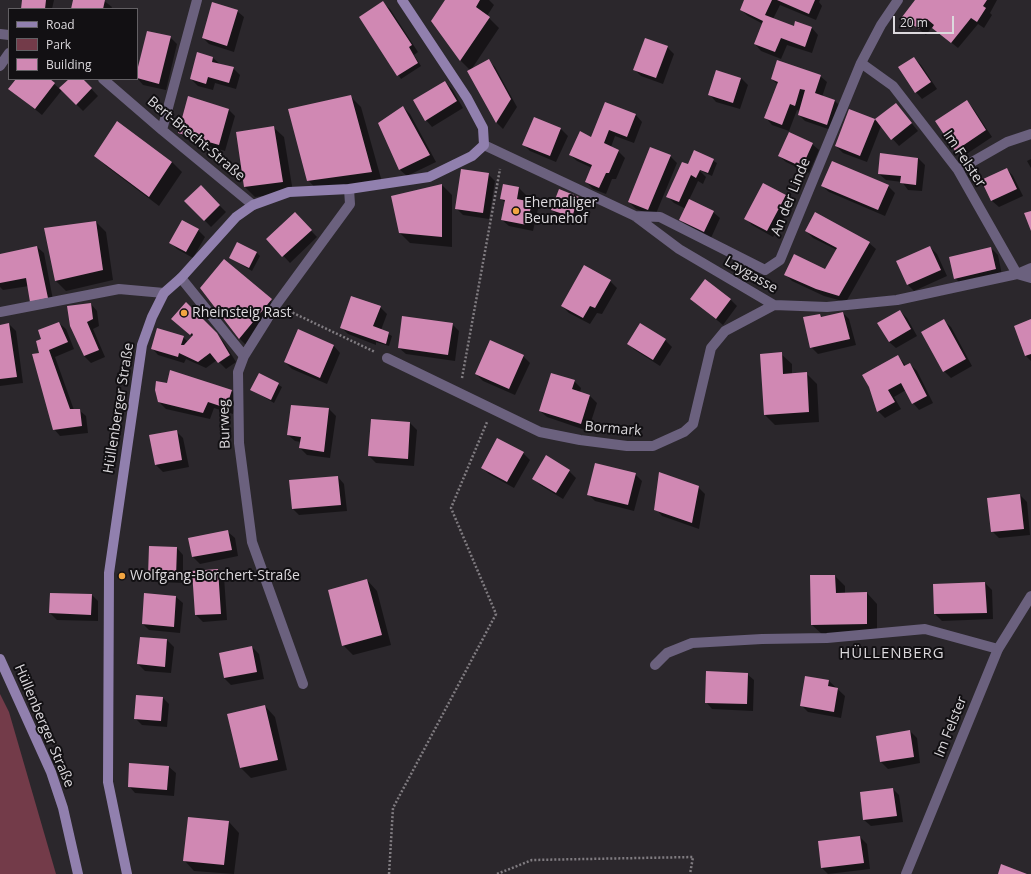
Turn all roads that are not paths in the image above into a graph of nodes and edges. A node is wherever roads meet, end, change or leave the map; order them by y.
1 (197, 0) edge
2 (402, 0) edge
3 (898, 0) edge
4 (8, 54) edge
5 (861, 63) junction
6 (0, 66) edge
7 (104, 80) edge
8 (162, 130) junction
9 (1031, 134) edge
10 (484, 145) junction
11 (958, 170) junction
12 (349, 189) junction
13 (253, 205) junction
14 (635, 216) junction
15 (1031, 268) edge
16 (1017, 274) junction
17 (181, 278) junction
18 (1031, 278) edge
19 (164, 293) junction
20 (774, 305) junction
21 (0, 312) edge
22 (244, 356) junction
23 (387, 358) road end
24 (1029, 600) edge
25 (998, 649) junction
26 (0, 659) edge
27 (655, 665) dead end
28 (303, 684) dead end
29 (78, 874) edge
30 (127, 874) edge
31 (906, 874) edge

1 - 8 street
2 - 10 street
3 - 5 street, An der Linde
4 - 6 street
5 - 11 street, Im Felster
5 - 14 street, An der Linde
7 - 8 street, Bert-Brecht-Straße
8 - 13 street, Bert-Brecht-Straße
9 - 11 street
10 - 12 street, Hüllenberger Straße
10 - 14 street, Laygasse
11 - 16 street, Im Felster
12 - 13 street, Hüllenberger Straße
12 - 22 street, Burweg
13 - 17 street, Hüllenberger Straße
14 - 20 street, Laygasse
15 - 16 street, Laygasse
16 - 18 street
16 - 20 street, Laygasse
17 - 19 street, Hüllenberger Straße
17 - 22 street
19 - 21 street
19 - 30 street, Hüllenberger Straße
20 - 23 street, Bormark
22 - 28 street, Burweg
24 - 25 street, Im Felster
25 - 27 street
25 - 31 street, Im Felster
26 - 29 street, Hüllenberger Straße

